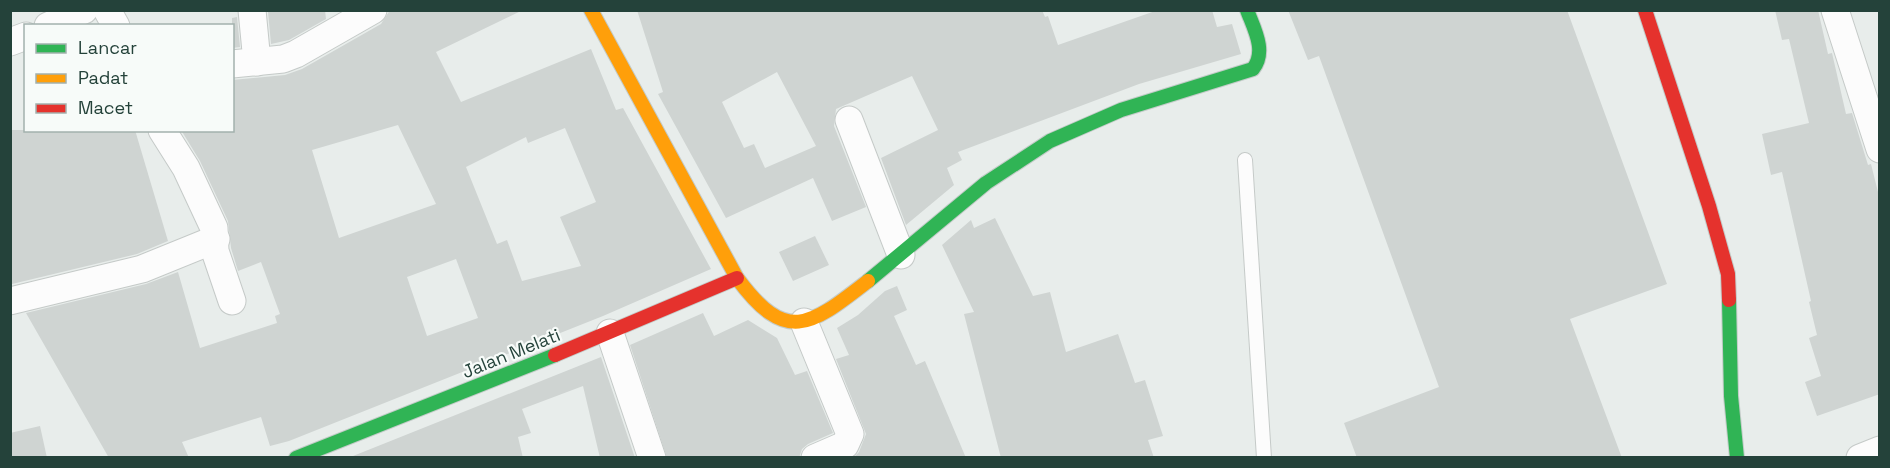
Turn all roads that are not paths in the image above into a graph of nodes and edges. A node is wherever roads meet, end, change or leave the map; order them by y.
1 (84, 10) edge
2 (107, 10) edge
3 (252, 10) edge
4 (373, 10) edge
5 (591, 10) edge
6 (1645, 10) edge
7 (1835, 10) edge
8 (1252, 12) edge
9 (52, 24) edge
10 (115, 24) edge
11 (245, 63) edge
12 (849, 120) dead end
13 (163, 132) edge
14 (1880, 149) edge
15 (1245, 160) dead end
16 (216, 239) junction
17 (901, 255) junction
18 (737, 278) junction
19 (10, 301) edge
20 (232, 301) dead end
21 (804, 322) junction
22 (610, 333) junction
23 (1880, 450) edge
24 (325, 452) edge
25 (296, 458) edge
26 (652, 458) edge
27 (814, 458) edge
28 (1264, 458) edge
29 (1737, 458) edge
30 (1860, 458) edge

1 - 9 street
2 - 10 street
3 - 11 street
4 - 11 street
5 - 18 street
6 - 29 street
7 - 14 street
8 - 17 street
12 - 17 street
13 - 16 street
15 - 28 lane
16 - 19 street
16 - 20 street
17 - 21 street
18 - 21 street
18 - 22 street, Jalan Melati
21 - 27 street
22 - 24 street, Jalan Melati
22 - 26 street
23 - 30 street
24 - 25 street, Jalan Melati

